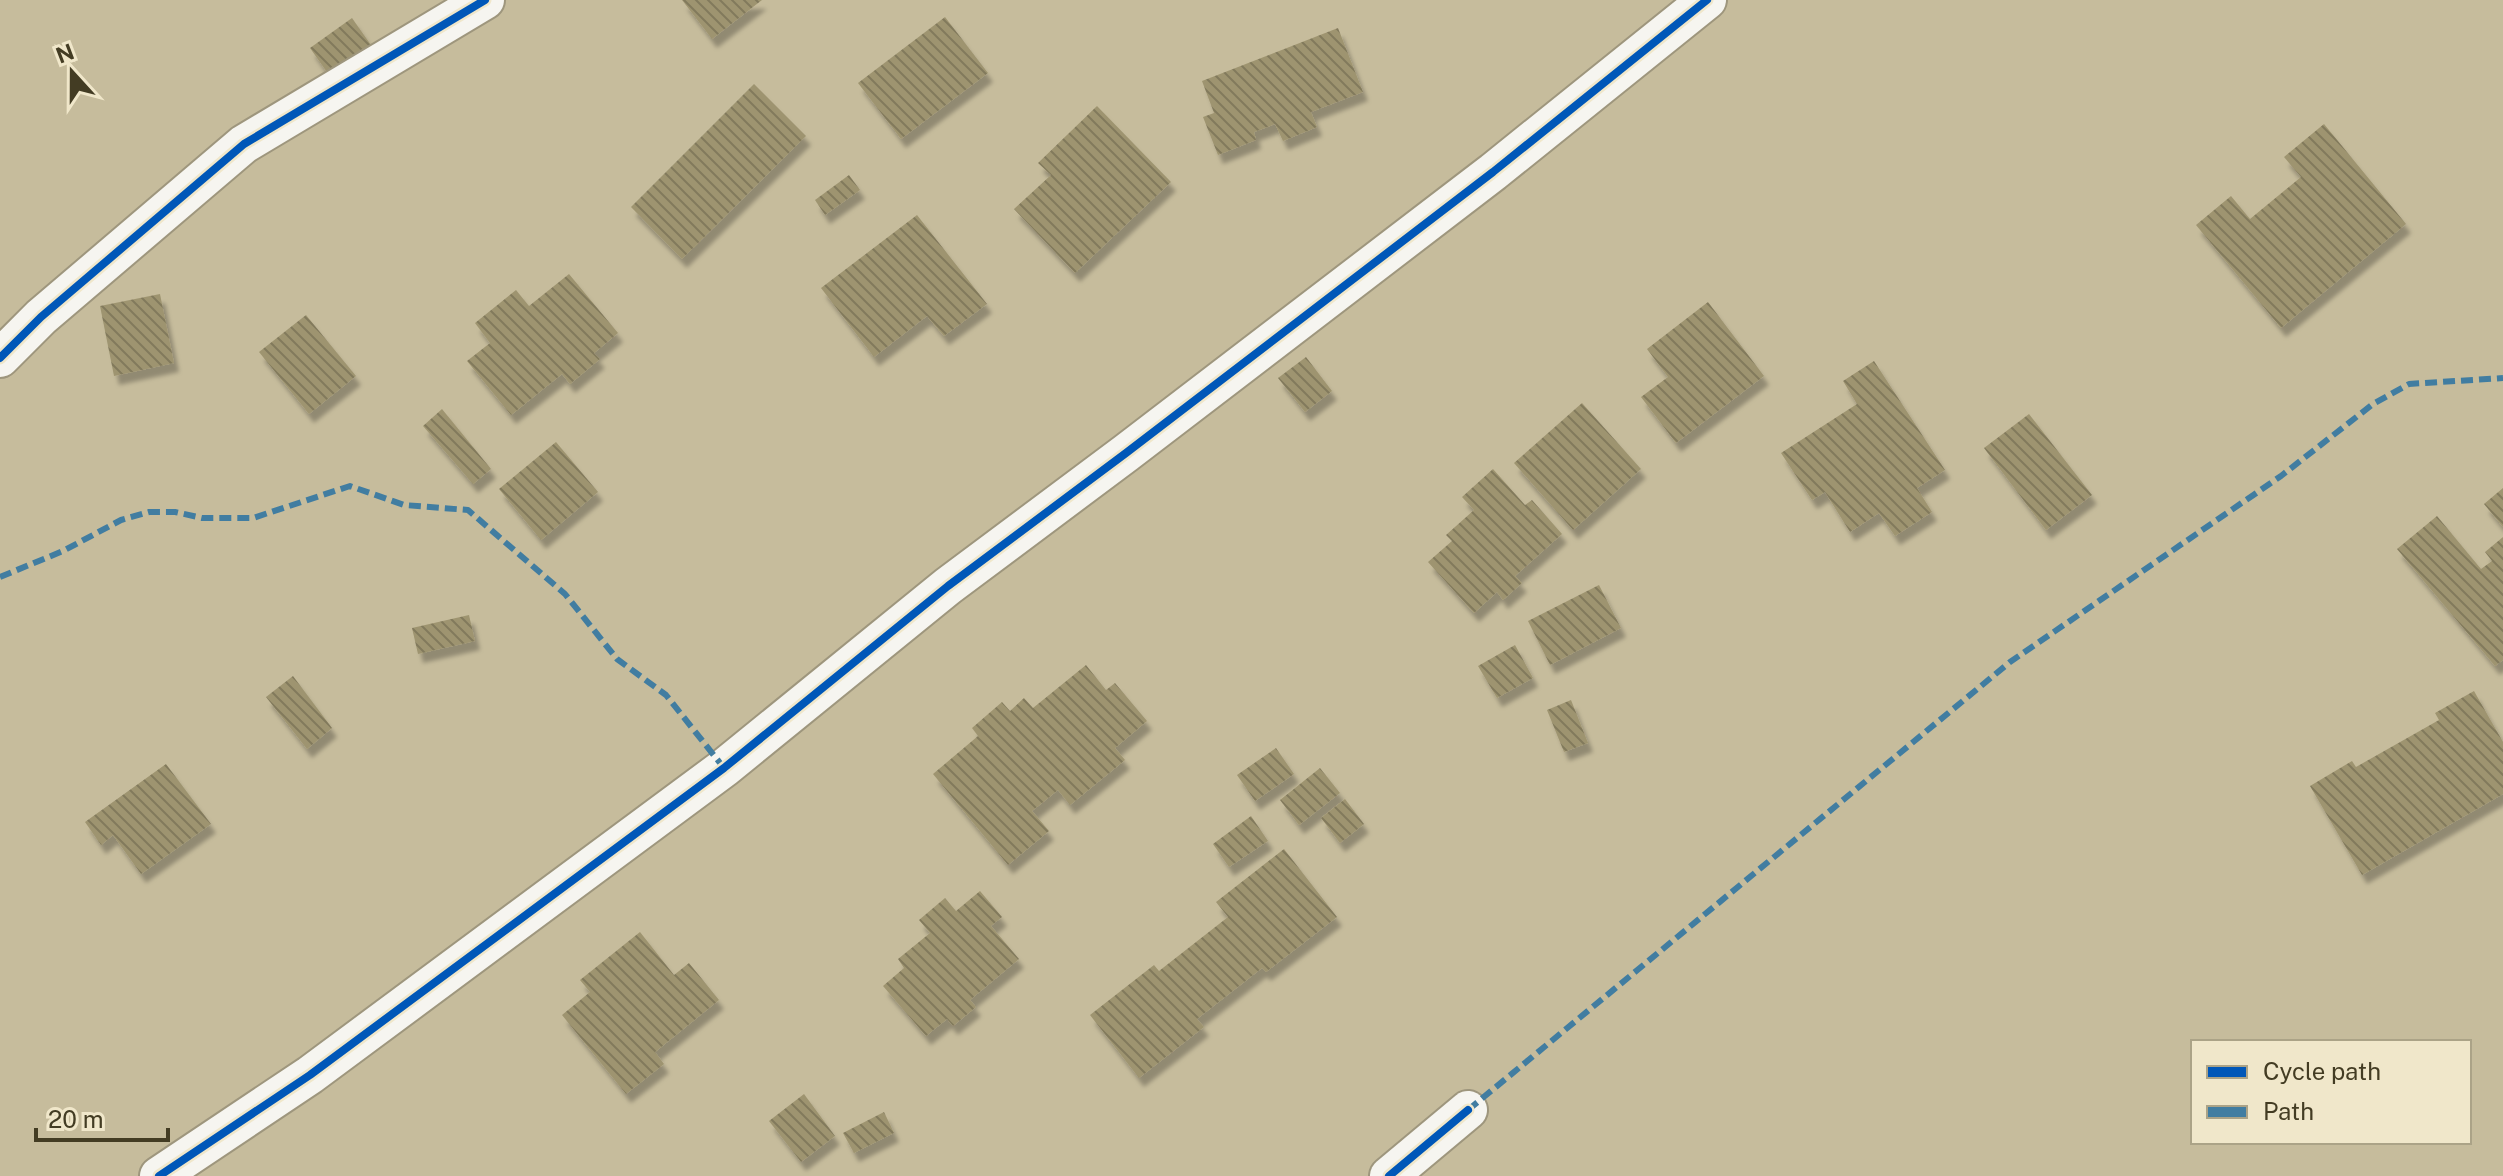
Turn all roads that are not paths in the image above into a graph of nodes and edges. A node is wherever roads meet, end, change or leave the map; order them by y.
1 (485, 0) edge
2 (1707, 0) edge
3 (0, 358) edge
4 (1468, 1110) dead end
5 (159, 1176) edge
6 (1389, 1176) edge

1 - 3 street
2 - 5 street
4 - 6 street

